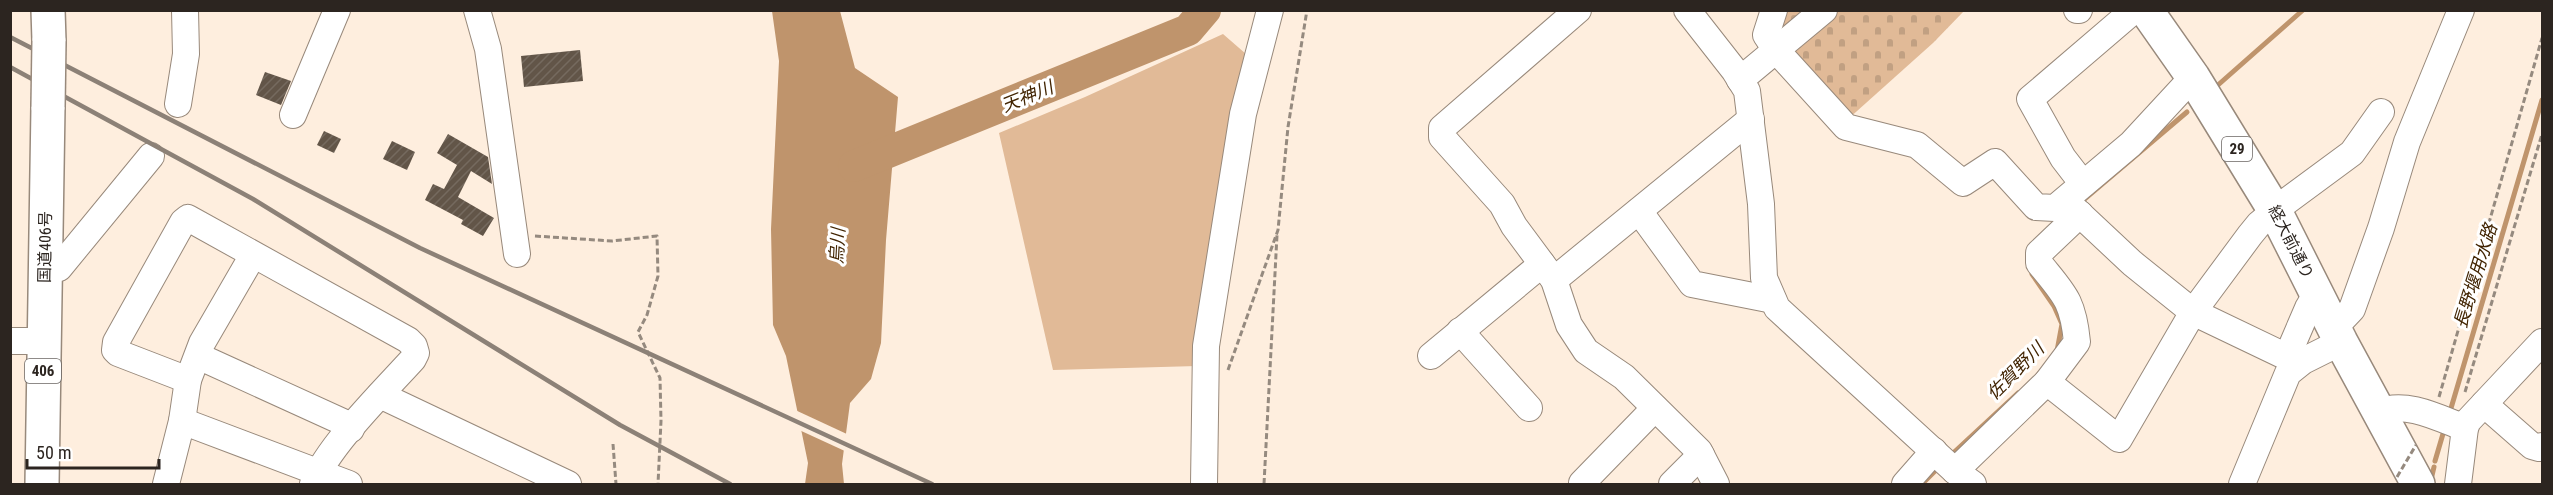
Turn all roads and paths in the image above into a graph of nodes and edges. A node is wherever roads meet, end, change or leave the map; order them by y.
1 (185, 10) edge
2 (337, 10) edge
3 (477, 10) edge
4 (1270, 10) edge
5 (1307, 10) edge
6 (1578, 10) edge
7 (1687, 10) edge
8 (1774, 10) edge
9 (1824, 10) edge
10 (2461, 10) edge
11 (2148, 13) edge
12 (48, 26) edge
13 (2542, 38) edge
14 (1776, 50) junction
15 (2193, 77) junction
16 (1740, 80) junction
17 (178, 104) dead end
18 (2380, 112) dead end
19 (293, 115) dead end
20 (1751, 119) junction
21 (2542, 134) edge
22 (151, 156) dead end
23 (2074, 202) junction
24 (1639, 211) junction
25 (2275, 211) junction
26 (1278, 230) junction
27 (515, 244) joint
28 (253, 255) junction
29 (44, 268) junction
30 (1548, 272) junction
31 (2317, 293) junction
32 (1773, 300) junction
33 (2193, 312) junction
34 (1460, 331) junction
35 (2337, 335) junction
36 (22, 336) edge
37 (2542, 342) edge
38 (198, 356) junction
39 (1431, 356) dead end
40 (2290, 362) junction
41 (1226, 379) dead end
42 (188, 380) junction
43 (2047, 382) junction
44 (380, 395) junction
45 (2474, 400) junction
46 (1529, 408) dead end
47 (1655, 408) junction
48 (2380, 412) junction
49 (2449, 417) junction
50 (182, 421) junction
51 (351, 429) junction
52 (613, 444) dead end
53 (2416, 445) dead end
54 (2542, 446) edge
55 (1701, 455) junction
56 (1950, 466) edge
57 (316, 478) edge
58 (2413, 482) edge
59 (42, 484) edge
60 (166, 484) edge
61 (349, 484) edge
62 (568, 484) edge
63 (616, 484) edge
64 (658, 484) edge
65 (1204, 484) edge
66 (1264, 484) edge
67 (1583, 484) edge
68 (1672, 484) edge
69 (1716, 484) edge
70 (1905, 484) edge
71 (2242, 484) edge
72 (2458, 484) edge

1 - 17 street
2 - 19 street
3 - 27 street
4 - 65 street
5 - 26 path
6 - 30 street
7 - 16 street
8 - 14 street
9 - 14 street
10 - 35 street
11 - 15 main road, 経大前通り / 29
11 - 23 street
12 - 29 main road, 国道406号 / 406, bridge
13 - 49 path
14 - 16 street
14 - 23 street
15 - 23 street
15 - 25 main road, 経大前通り / 29
16 - 20 street
18 - 25 street
20 - 24 street
20 - 32 street
21 - 45 path
22 - 29 street
23 - 33 street
23 - 43 street
24 - 30 street
24 - 32 street
25 - 31 main road, 経大前通り / 29
25 - 33 street
26 - 41 path
26 - 66 path
27 - 64 path
28 - 38 street
28 - 42 street
28 - 44 street
29 - 36 main road, 国道406号 / 406
30 - 34 street
30 - 47 street
31 - 35 main road, 経大前通り / 29
31 - 40 street
32 - 56 street
33 - 40 street
33 - 43 street
34 - 39 street
34 - 46 street
35 - 40 street
35 - 48 main road, 経大前通り / 29
36 - 59 main road, 国道406号 / 406
37 - 45 street
38 - 42 street
38 - 51 street
40 - 71 street
42 - 50 street
43 - 56 street
44 - 51 street
44 - 62 street
45 - 49 street
45 - 54 street
47 - 55 street
47 - 67 street
48 - 49 street
48 - 58 main road, 経大前通り / 29
49 - 72 street
50 - 57 street
50 - 60 street
51 - 57 street
52 - 63 path
53 - 58 path, bridge
55 - 68 street
55 - 69 street
56 - 70 street
57 - 61 street

